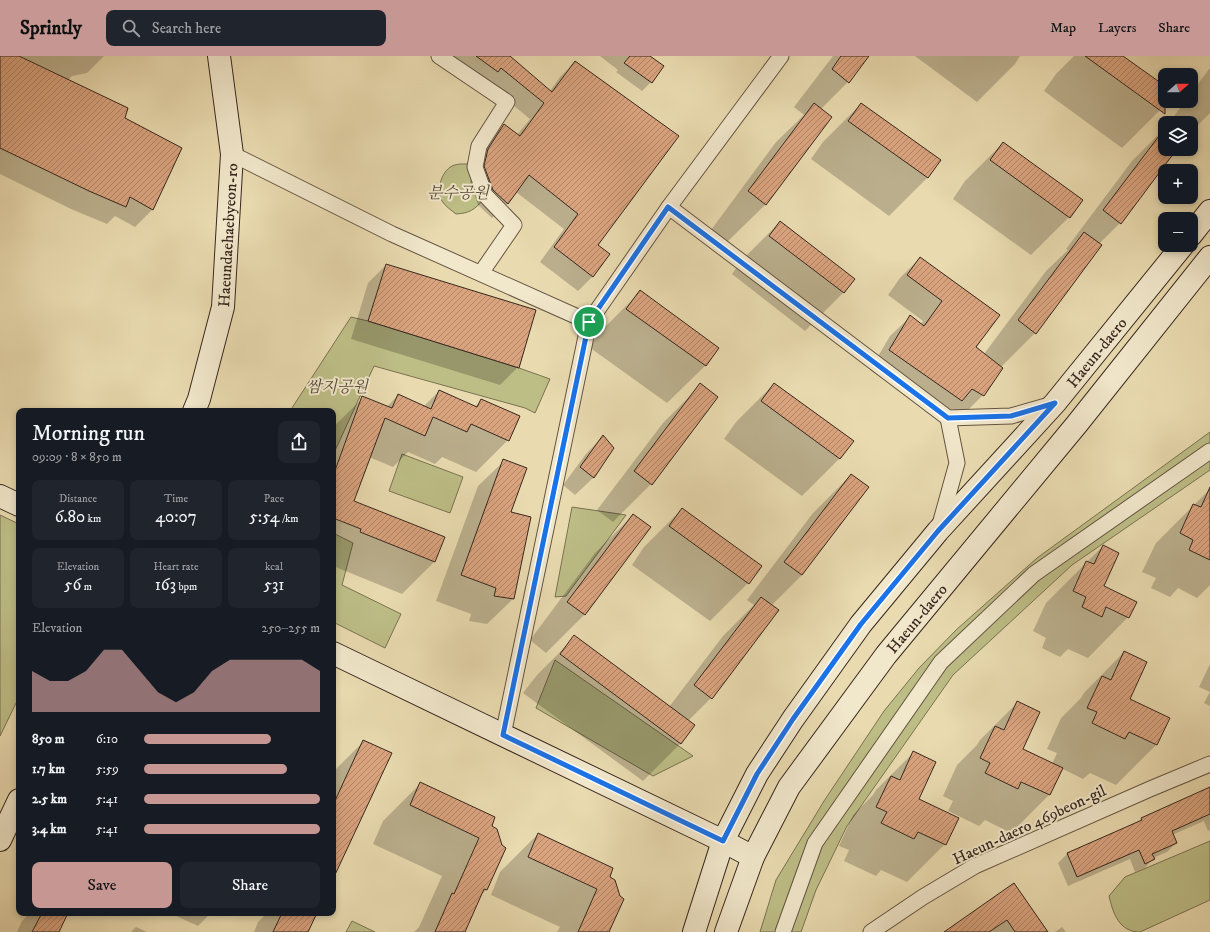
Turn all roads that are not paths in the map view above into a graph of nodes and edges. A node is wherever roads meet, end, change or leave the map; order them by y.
1 (219, 56) edge
2 (439, 56) edge
3 (781, 56) edge
4 (232, 154) junction
5 (668, 207) junction
6 (1210, 211) edge
7 (1198, 226) edge
8 (1177, 252) edge
9 (1210, 257) edge
10 (481, 273) junction
11 (589, 322) junction
12 (1055, 403) junction
13 (195, 408) edge
14 (948, 418) junction
15 (1210, 451) edge
16 (0, 496) edge
17 (16, 504) edge
18 (938, 531) junction
19 (336, 654) edge
20 (503, 735) junction
21 (1210, 764) edge
22 (16, 806) edge
23 (0, 840) edge
24 (723, 841) junction
25 (754, 857) junction
26 (694, 932) edge
27 (726, 932) edge
28 (782, 932) edge
29 (871, 932) edge

1 - 4 main road, Haeundaehaebyeon-ro
2 - 10 street
3 - 5 street
4 - 10 street
4 - 13 main road, Haeundaehaebyeon-ro
5 - 11 street
5 - 14 street
6 - 7 main road
8 - 12 main road, Haeun-daero
9 - 25 main road, Haeun-daero
10 - 11 street
11 - 20 street
12 - 14 street
12 - 18 main road, Haeun-daero
14 - 18 street
15 - 28 street
16 - 17 main road
18 - 24 main road, Haeun-daero
19 - 20 main road
20 - 24 main road
21 - 29 street, Haeun-daero 469beon-gil
22 - 23 main road
24 - 25 main road
24 - 26 main road, Haeun-daero
25 - 27 main road, Haeun-daero

